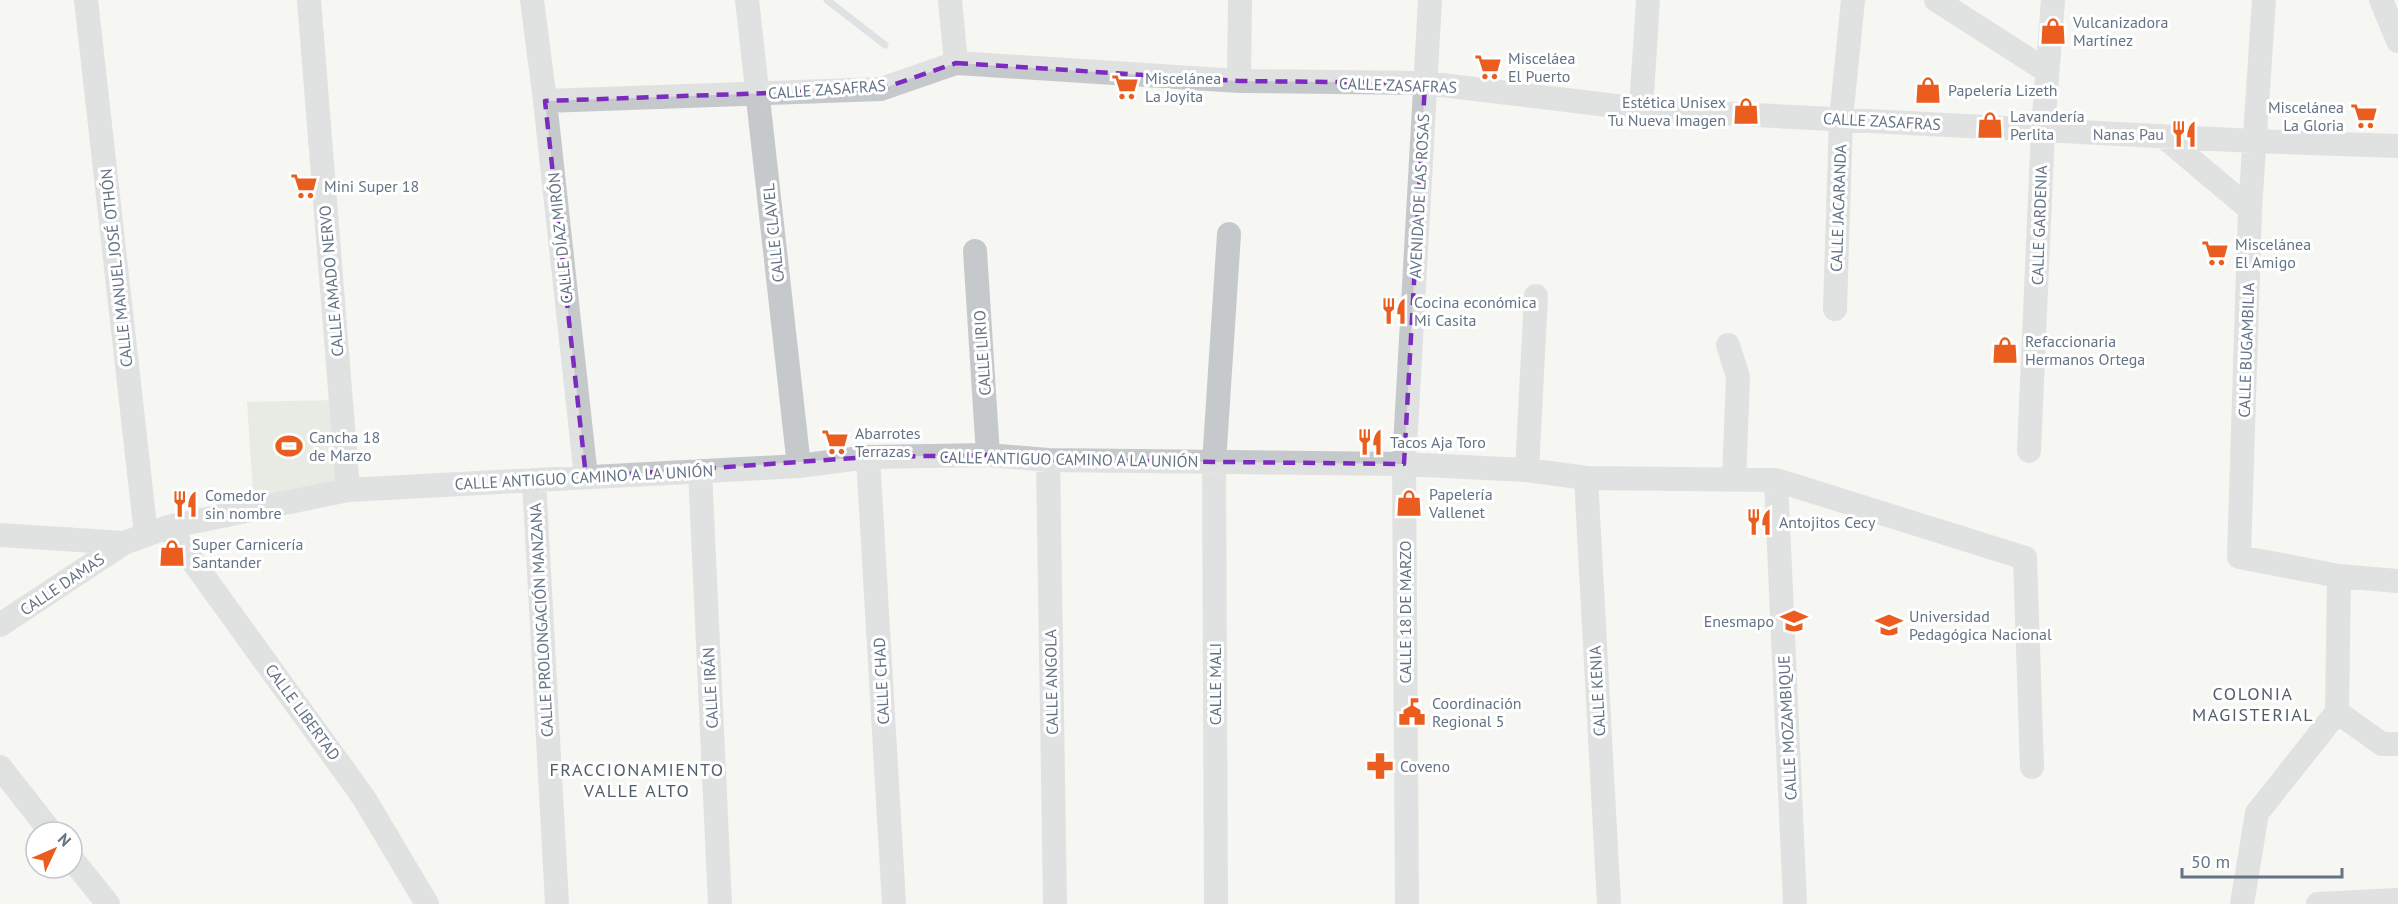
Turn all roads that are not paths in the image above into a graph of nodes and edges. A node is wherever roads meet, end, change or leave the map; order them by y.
1 (86, 0) edge
2 (309, 0) edge
3 (532, 0) edge
4 (747, 0) edge
5 (950, 0) edge
6 (1240, 0) edge
7 (1430, 0) edge
8 (1648, 0) edge
9 (1853, 0) edge
10 (1936, 0) edge
11 (2053, 0) edge
12 (2264, 0) edge
13 (2381, 0) edge
14 (2398, 41) edge
15 (956, 63) junction
16 (2047, 71) junction
17 (1239, 81) junction
18 (1425, 83) junction
19 (758, 94) junction
20 (545, 101) junction
21 (1641, 109) junction
22 (1840, 119) junction
23 (2043, 129) junction
24 (2163, 136) junction
25 (2253, 141) junction
26 (2398, 147) edge
27 (2250, 209) junction
28 (1228, 234) dead end
29 (975, 251) dead end
30 (1536, 296) dead end
31 (1835, 309) dead end
32 (1728, 345) dead end
33 (2029, 451) dead end
34 (988, 455) junction
35 (868, 458) junction
36 (1048, 460) junction
37 (1214, 463) junction
38 (1404, 464) junction
39 (799, 466) junction
40 (1527, 470) junction
41 (700, 471) junction
42 (586, 477) junction
43 (1586, 478) junction
44 (534, 480) junction
45 (1734, 480) junction
46 (1776, 480) junction
47 (348, 490) junction
48 (0, 535) edge
49 (146, 535) junction
50 (2339, 576) junction
51 (2398, 581) edge
52 (0, 626) edge
53 (2337, 712) junction
54 (2398, 744) edge
55 (0, 767) edge
56 (2032, 767) dead end
57 (42, 820) edge
58 (84, 874) edge
59 (2398, 900) edge
60 (108, 904) edge
61 (427, 904) edge
62 (557, 904) edge
63 (720, 904) edge
64 (894, 904) edge
65 (1055, 904) edge
66 (1216, 904) edge
67 (1407, 904) edge
68 (1609, 904) edge
69 (1795, 904) edge
70 (2242, 904) edge
71 (2318, 904) edge

1 - 49 street, CALLE MANUEL JOSÉ OTHÓN
2 - 47 street, CALLE AMADO NERVO
3 - 20 street, CALLE DÍAZ MIRÓN
4 - 19 street, CALLE CLAVEL
5 - 15 street
6 - 17 street
7 - 18 street, AVENIDA DE LAS ROSAS
8 - 21 street
9 - 22 street, CALLE JACARANDA
10 - 16 street
11 - 16 street, CALLE GARDENIA
12 - 25 street, CALLE BUGAMBILIA
13 - 14 street
15 - 17 street, CALLE ZASAFRAS
15 - 19 street, CALLE ZASAFRAS
16 - 23 street, CALLE GARDENIA
17 - 18 street, CALLE ZASAFRAS
18 - 21 street, CALLE ZASAFRAS
18 - 38 street, AVENIDA DE LAS ROSAS
19 - 20 street, CALLE ZASAFRAS
19 - 39 street, CALLE CLAVEL
20 - 42 street, CALLE DÍAZ MIRÓN
21 - 22 street, CALLE ZASAFRAS
22 - 23 street, CALLE ZASAFRAS
22 - 31 street, CALLE JACARANDA
23 - 24 street, CALLE ZASAFRAS
23 - 33 street, CALLE GARDENIA
24 - 25 street, CALLE ZASAFRAS
24 - 27 street
25 - 26 street, CALLE ZASAFRAS
25 - 27 street, CALLE BUGAMBILIA
27 - 50 street, CALLE BUGAMBILIA
28 - 37 street
29 - 34 street, CALLE LIRIO
30 - 40 street
32 - 45 street
34 - 35 street, CALLE ANTIGUO CAMINO A LA UNIÓN
34 - 36 street, CALLE ANTIGUO CAMINO A LA UNIÓN
35 - 39 street, CALLE ANTIGUO CAMINO A LA UNIÓN
35 - 64 street, CALLE CHAD
36 - 37 street, CALLE ANTIGUO CAMINO A LA UNIÓN
36 - 65 street, CALLE ANGOLA
37 - 38 street, CALLE ANTIGUO CAMINO A LA UNIÓN
37 - 66 street, CALLE MALI
38 - 40 street, CALLE ANTIGUO CAMINO A LA UNIÓN
38 - 67 street, CALLE 18 DE MARZO
39 - 41 street, CALLE ANTIGUO CAMINO A LA UNIÓN
40 - 43 street, CALLE ANTIGUO CAMINO A LA UNIÓN
41 - 42 street, CALLE ANTIGUO CAMINO A LA UNIÓN
41 - 63 street, CALLE IRÁN
42 - 44 street, CALLE ANTIGUO CAMINO A LA UNIÓN
43 - 45 street, CALLE ANTIGUO CAMINO A LA UNIÓN
43 - 68 street, CALLE KENIA
44 - 47 street, CALLE ANTIGUO CAMINO A LA UNIÓN
44 - 62 street, CALLE PROLONGACIÓN MANZANA
45 - 46 street, CALLE ANTIGUO CAMINO A LA UNIÓN
46 - 56 street, CALLE ANTIGUO CAMINO A LA UNIÓN
46 - 69 street, CALLE MOZAMBIQUE
47 - 49 street, CALLE ANTIGUO CAMINO A LA UNIÓN
48 - 49 street, CALLE ANTIGUO CAMINO A LA UNIÓN
49 - 52 street, CALLE DAMAS
49 - 61 street, CALLE LIBERTAD
50 - 51 street
50 - 53 street
53 - 54 street
53 - 70 street
55 - 57 street
58 - 60 street
59 - 71 street

